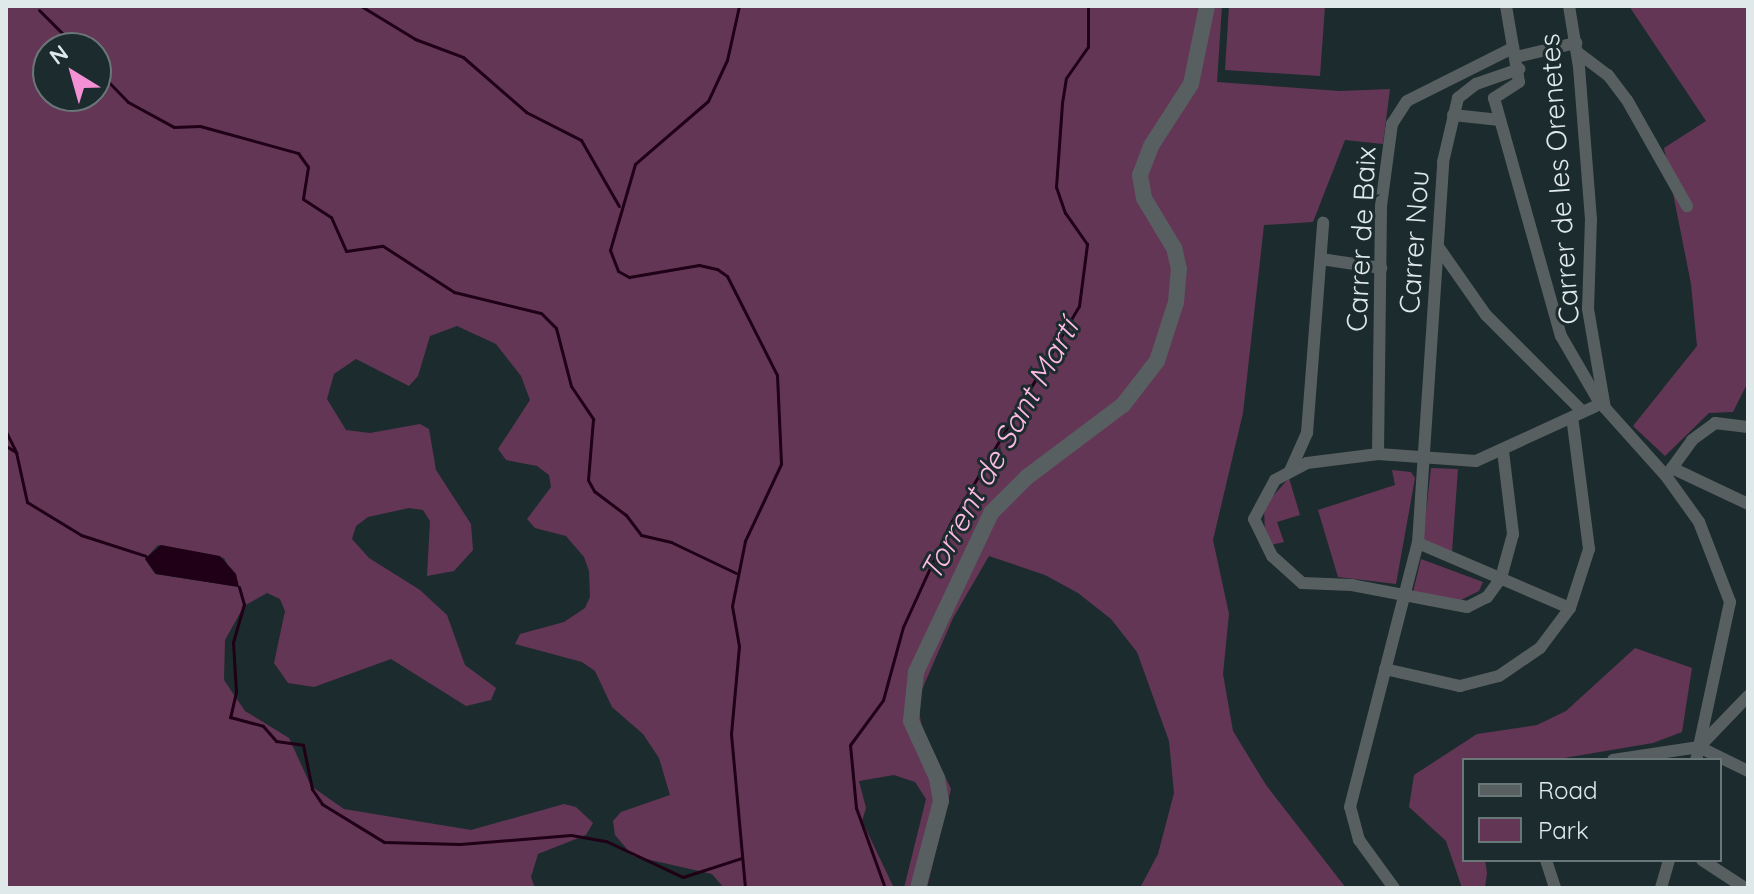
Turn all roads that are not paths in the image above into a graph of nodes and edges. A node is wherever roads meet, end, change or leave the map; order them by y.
1 (1207, 6) edge
2 (1506, 6) edge
3 (1569, 6) edge
4 (1577, 48) junction
5 (1516, 58) junction
6 (1453, 115) junction
7 (1500, 120) junction
8 (1687, 206) dead end
9 (1323, 223) dead end
10 (1439, 248) junction
11 (1321, 259) junction
12 (1381, 268) junction
13 (1600, 402) junction
14 (1577, 414) junction
15 (1748, 427) edge
16 (1503, 451) junction
17 (1378, 454) junction
18 (1422, 460) junction
19 (1290, 471) junction
20 (1669, 472) junction
21 (1748, 504) edge
22 (1418, 543) junction
23 (1501, 578) junction
24 (1404, 595) junction
25 (1570, 608) junction
26 (1385, 669) junction
27 (1748, 696) edge
28 (1698, 753) edge
29 (1637, 758) edge
30 (1722, 762) edge
31 (1748, 771) edge
32 (1547, 862) edge
33 (1668, 862) edge
34 (1705, 862) edge
35 (918, 888) edge
36 (1394, 888) edge
37 (1555, 888) edge
38 (1661, 888) edge
39 (1745, 888) edge

1 - 35 street
2 - 5 street
3 - 4 street, Carrer de les Orenetes
4 - 5 street
4 - 8 street
4 - 13 street, Carrer de les Orenetes
5 - 6 street, Carrer Nou
5 - 7 street
5 - 12 street, Carrer de Baix
6 - 7 street
6 - 10 street, Carrer Nou
7 - 13 street
9 - 11 street
10 - 14 street
10 - 18 street, Carrer Nou
11 - 12 street
11 - 19 street
12 - 17 street, Carrer de Baix
13 - 14 street
13 - 20 street
14 - 16 street
14 - 25 street
15 - 20 street
16 - 18 street
16 - 23 street
17 - 18 street
17 - 19 street
18 - 22 street, Carrer Nou
19 - 24 street
20 - 21 street
20 - 28 street
22 - 23 street
22 - 24 street, Carrer Nou
23 - 24 street
23 - 25 street
24 - 26 street, Carrer Nou
25 - 26 street
26 - 36 street, Carrer Nou
27 - 28 street
28 - 29 street
30 - 31 street
32 - 37 street
33 - 38 street
34 - 39 street

